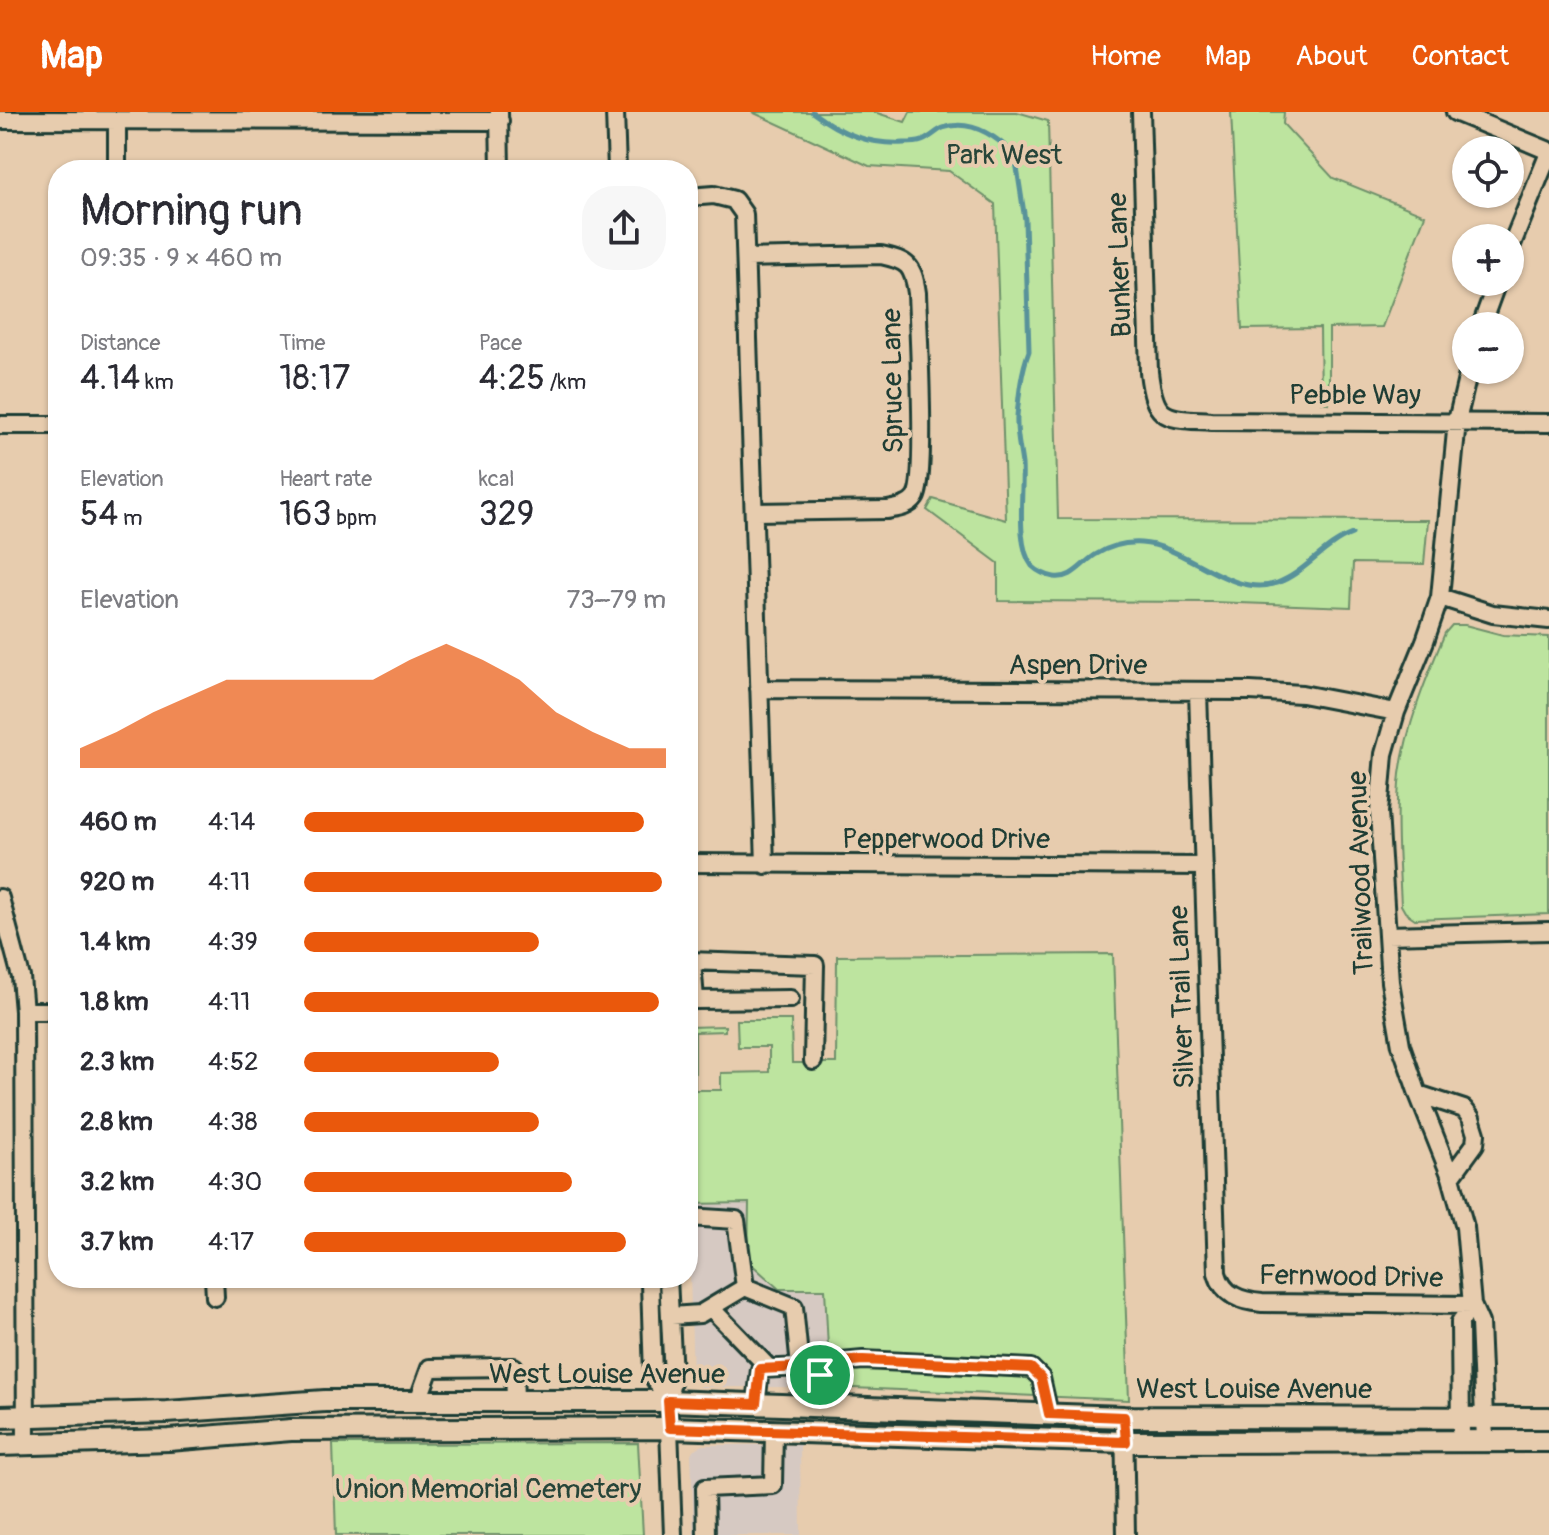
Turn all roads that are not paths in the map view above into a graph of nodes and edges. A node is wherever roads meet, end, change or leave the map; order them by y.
1 (615, 112) edge
2 (1141, 112) edge
3 (1455, 112) edge
4 (288, 116) edge
5 (500, 117) edge
6 (0, 120) edge
7 (117, 121) junction
8 (1549, 152) edge
9 (117, 160) edge
10 (500, 160) edge
11 (617, 160) edge
12 (698, 196) edge
13 (1520, 224) edge
14 (746, 258) junction
15 (1466, 384) edge
16 (1162, 412) joint
17 (1457, 421) junction
18 (1549, 423) edge
19 (0, 425) edge
20 (48, 425) edge
21 (755, 512) junction
22 (1440, 597) junction
23 (1549, 620) edge
24 (759, 689) junction
25 (1198, 692) junction
26 (1396, 712) junction
27 (698, 863) edge
28 (765, 865) junction
29 (1204, 866) junction
30 (0, 898) edge
31 (1549, 931) edge
32 (1387, 935) junction
33 (698, 961) edge
34 (790, 999) dead end
35 (698, 1000) edge
36 (24, 1011) junction
37 (48, 1011) edge
38 (813, 1061) dead end
39 (1418, 1094) junction
40 (1451, 1177) junction
41 (698, 1218) edge
42 (745, 1287) junction
43 (215, 1288) edge
44 (650, 1288) edge
45 (669, 1288) edge
46 (1231, 1295) joint
47 (215, 1297) dead end
48 (1472, 1305) junction
49 (711, 1308) junction
50 (671, 1316) junction
51 (800, 1367) junction
52 (769, 1368) junction
53 (820, 1375) junction
54 (418, 1401) junction
55 (515, 1401) junction
56 (668, 1401) junction
57 (756, 1404) junction
58 (825, 1406) junction
59 (1049, 1414) junction
60 (0, 1417) edge
61 (25, 1417) junction
62 (1124, 1417) junction
63 (1461, 1418) junction
64 (1549, 1418) edge
65 (1484, 1419) junction
66 (670, 1428) junction
67 (774, 1431) junction
68 (1461, 1440) junction
69 (1485, 1440) junction
70 (1549, 1441) edge
71 (1126, 1442) junction
72 (0, 1445) edge
73 (26, 1445) junction
74 (673, 1535) edge
75 (706, 1535) edge
76 (1126, 1535) edge

1 - 11 street
2 - 16 street, Bunker Lane
3 - 8 street
4 - 5 street
4 - 7 street
5 - 10 street
6 - 7 street
7 - 9 street
8 - 13 street
12 - 14 street
14 - 21 street
14 - 21 street, Spruce Lane
15 - 17 street, Trailwood Avenue
16 - 17 street, Pebble Way
17 - 18 street, Pebble Way
17 - 22 street, Trailwood Avenue
19 - 20 street
21 - 24 street
22 - 23 street
22 - 26 street, Trailwood Avenue
24 - 25 street, Aspen Drive
24 - 28 street
25 - 26 street, Aspen Drive
25 - 29 street, Silver Trail Lane
26 - 32 street, Trailwood Avenue
27 - 28 street, Pepperwood Drive
28 - 29 street, Pepperwood Drive
29 - 46 street, Silver Trail Lane
30 - 36 street
31 - 32 street
32 - 39 street, Trailwood Avenue
33 - 38 street
34 - 35 street
36 - 37 street
36 - 61 street
39 - 40 street, Trailwood Avenue
39 - 40 street
40 - 48 street, Trailwood Avenue
41 - 42 street
42 - 49 street
42 - 51 street
43 - 47 street
44 - 56 street
45 - 50 street
46 - 48 street, Fernwood Drive
48 - 63 street, Trailwood Avenue
48 - 65 street, Trailwood Avenue
49 - 50 street
49 - 52 street
50 - 56 street
51 - 52 street
51 - 53 street
52 - 57 street
53 - 58 street
53 - 59 street
54 - 55 main road, West Louise Avenue
54 - 55 street
54 - 61 main road, West Louise Avenue
55 - 56 main road, West Louise Avenue
56 - 57 main road, West Louise Avenue
56 - 66 street
57 - 58 main road, West Louise Avenue
58 - 59 main road, West Louise Avenue
59 - 62 main road, West Louise Avenue
60 - 61 main road, West Louise Avenue
61 - 73 street
62 - 63 main road, West Louise Avenue
62 - 71 street
63 - 65 main road, West Louise Avenue
63 - 68 street, Trailwood Avenue
64 - 65 main road, West Louise Avenue
65 - 69 street, Trailwood Avenue
66 - 67 main road, West Louise Avenue
66 - 73 main road, West Louise Avenue
66 - 74 street
67 - 71 main road, West Louise Avenue
67 - 75 street
68 - 69 main road, West Louise Avenue
68 - 71 main road, West Louise Avenue
69 - 70 main road, West Louise Avenue
71 - 76 street
72 - 73 main road, West Louise Avenue

